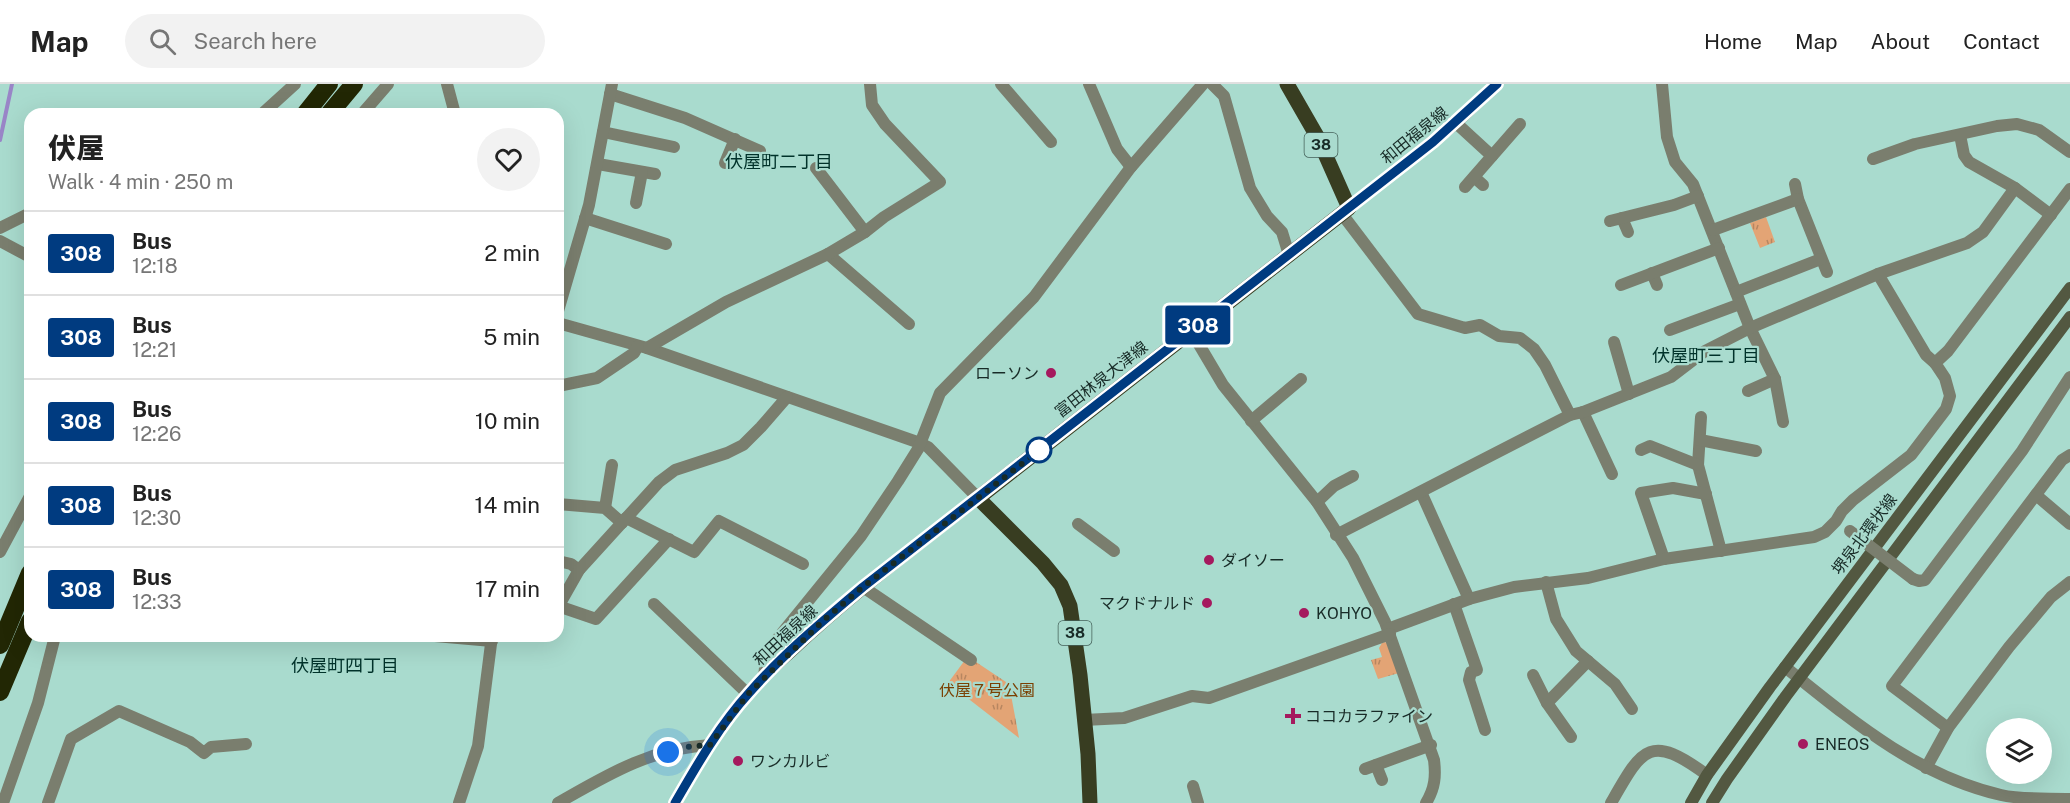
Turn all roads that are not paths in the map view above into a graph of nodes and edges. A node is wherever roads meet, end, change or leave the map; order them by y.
1 (295, 84) edge
2 (329, 84) edge
3 (354, 84) edge
4 (388, 84) edge
5 (447, 84) edge
6 (870, 84) edge
7 (1001, 84) edge
8 (1089, 84) edge
9 (1203, 84) edge
10 (1212, 84) edge
11 (1287, 84) edge
12 (1497, 84) edge
13 (1662, 84) edge
14 (611, 89) edge
15 (269, 108) edge
16 (310, 108) edge
17 (334, 108) edge
18 (367, 108) edge
19 (453, 108) edge
20 (1456, 123) junction
21 (1520, 124) dead end
22 (603, 132) junction
23 (1960, 135) junction
24 (735, 139) junction
25 (1051, 142) dead end
26 (674, 147) dead end
27 (760, 151) dead end
28 (2070, 152) edge
29 (1492, 156) junction
30 (1873, 159) dead end
31 (725, 163) dead end
32 (598, 164) junction
33 (1131, 167) junction
34 (816, 168) dead end
35 (642, 172) junction
36 (654, 174) dead end
37 (1795, 184) dead end
38 (1465, 187) dead end
39 (2015, 188) junction
40 (2070, 189) edge
41 (1698, 196) junction
42 (1798, 199) junction
43 (636, 203) dead end
44 (1345, 211) junction
45 (2050, 215) junction
46 (24, 216) edge
47 (585, 218) junction
48 (0, 228) edge
49 (1713, 230) junction
50 (865, 232) junction
51 (1628, 232) dead end
52 (0, 241) edge
53 (666, 244) dead end
54 (1719, 248) junction
55 (24, 254) edge
56 (828, 254) junction
57 (1289, 255) junction
58 (1821, 259) junction
59 (1827, 272) dead end
60 (1878, 274) junction
61 (1622, 285) dead end
62 (2070, 288) edge
63 (564, 290) edge
64 (1736, 292) junction
65 (1740, 304) junction
66 (2070, 317) edge
67 (909, 324) dead end
68 (564, 325) edge
69 (1750, 328) junction
70 (1670, 330) dead end
71 (1191, 332) junction
72 (1614, 342) dead end
73 (643, 347) junction
74 (1935, 363) junction
75 (2070, 378) edge
76 (1300, 379) dead end
77 (1775, 379) junction
78 (564, 385) edge
79 (1748, 391) dead end
80 (1629, 394) junction
81 (787, 398) junction
82 (1576, 414) junction
83 (1701, 417) dead end
84 (1251, 421) junction
85 (1783, 422) dead end
86 (1700, 440) junction
87 (920, 443) junction
88 (1641, 450) dead end
89 (1756, 451) dead end
90 (2070, 455) edge
91 (612, 465) dead end
92 (1698, 465) junction
93 (1612, 474) dead end
94 (1353, 476) dead end
95 (1421, 492) junction
96 (1706, 494) junction
97 (2036, 495) junction
98 (978, 498) junction
99 (1317, 502) junction
100 (564, 505) edge
101 (24, 507) edge
102 (605, 508) junction
103 (624, 520) junction
104 (1836, 521) junction
105 (1078, 524) dead end
106 (2070, 524) edge
107 (1336, 535) junction
108 (669, 539) junction
109 (1114, 550) dead end
110 (1721, 551) junction
111 (0, 552) edge
112 (1664, 559) junction
113 (564, 562) edge
114 (802, 564) dead end
115 (579, 570) junction
116 (1546, 582) junction
117 (2070, 582) edge
118 (24, 587) edge
119 (863, 587) junction
120 (564, 596) edge
121 (1469, 599) junction
122 (654, 604) dead end
123 (1454, 604) junction
124 (564, 609) edge
125 (1389, 632) junction
126 (24, 635) edge
127 (54, 642) edge
128 (491, 642) edge
129 (0, 645) edge
130 (971, 660) dead end
131 (1588, 662) junction
132 (1785, 667) junction
133 (1533, 675) dead end
134 (764, 677) junction
135 (1799, 678) junction
136 (0, 692) edge
137 (748, 694) junction
138 (1547, 703) junction
139 (1632, 709) dead end
140 (1084, 720) junction
141 (1948, 728) junction
142 (1485, 730) dead end
143 (1571, 737) dead end
144 (246, 744) dead end
145 (710, 745) junction
146 (1431, 745) junction
147 (1926, 768) junction
148 (1707, 775) junction
149 (1382, 780) dead end
150 (5, 784) edge
151 (1193, 786) dead end
152 (2070, 799) edge
153 (3, 803) edge
154 (48, 803) edge
155 (459, 803) edge
156 (558, 803) edge
157 (675, 803) edge
158 (1090, 803) edge
159 (1198, 803) edge
160 (1426, 803) edge
161 (1611, 803) edge
162 (1691, 803) edge
163 (1712, 803) edge

1 - 15 street
2 - 16 highway
3 - 17 highway
4 - 18 street
5 - 19 street
6 - 50 street
7 - 25 street
8 - 33 street
9 - 33 street
10 - 57 street
11 - 44 main road, 38
12 - 20 main road, 和田福泉線
13 - 41 street
14 - 22 street
14 - 24 street
20 - 29 street
20 - 44 main road, 和田福泉線
21 - 29 street
22 - 26 street
22 - 32 street
23 - 28 street
23 - 30 street
23 - 39 street
24 - 27 street
24 - 31 street
29 - 38 street
32 - 35 street
32 - 47 street
33 - 87 street
34 - 50 street
35 - 36 street
35 - 43 street
37 - 42 street
39 - 45 street
39 - 60 street
40 - 45 street
41 - 49 street
41 - 51 street
42 - 49 street
42 - 58 street
44 - 57 main road, 富田林泉大津線
44 - 82 street
45 - 74 street
46 - 48 street
47 - 53 street
47 - 63 street
49 - 54 street
50 - 56 street
52 - 55 street
54 - 61 street
54 - 64 street
56 - 67 street
56 - 73 street
57 - 71 main road, 富田林泉大津線
58 - 59 street
58 - 64 street
60 - 69 street
60 - 74 street
62 - 132 main road, 堺泉北環状線
64 - 65 street
65 - 69 street
65 - 70 street
66 - 135 main road
68 - 73 street
69 - 77 street
69 - 80 street
71 - 84 street
71 - 98 main road, 富田林泉大津線
72 - 80 street
73 - 78 street
73 - 81 street
74 - 104 street
75 - 104 street, bridge
76 - 84 street
77 - 79 street
77 - 85 street
80 - 82 street
81 - 87 street
81 - 103 street
82 - 93 street
82 - 95 street
83 - 86 street
84 - 99 street
86 - 89 street
86 - 92 street
87 - 98 street
87 - 134 street
88 - 92 street
90 - 97 street
91 - 102 street
92 - 96 street
94 - 99 street
95 - 107 street
95 - 121 street
96 - 110 street
96 - 112 street
97 - 106 street
97 - 141 street
98 - 119 main road, 和田福泉線
98 - 140 main road, 38
99 - 107 street
100 - 102 street
101 - 111 street
102 - 103 street
103 - 108 street
103 - 115 street
104 - 110 street
105 - 109 street
107 - 125 street
108 - 114 street
108 - 124 street
110 - 112 street
112 - 116 street
113 - 115 street
115 - 120 street
116 - 121 street
116 - 131 street
117 - 141 street
118 - 129 highway
119 - 130 street
119 - 134 main road, 和田福泉線
121 - 123 street
122 - 137 street
123 - 125 street
123 - 142 street
125 - 140 street
125 - 146 street
126 - 136 highway
127 - 150 street
128 - 155 street
131 - 138 street
131 - 139 street
132 - 135 street
132 - 148 main road, 堺泉北環状線
133 - 138 street
134 - 137 main road, 和田福泉線
135 - 147 street
135 - 163 main road
137 - 145 main road, 和田福泉線
138 - 143 street
140 - 158 main road, 38
141 - 147 street
144 - 154 street
145 - 156 street
145 - 157 main road, 和田福泉線
146 - 149 street
146 - 160 street
147 - 152 street
148 - 161 street
148 - 162 main road, 堺泉北環状線
150 - 153 street
151 - 159 street

